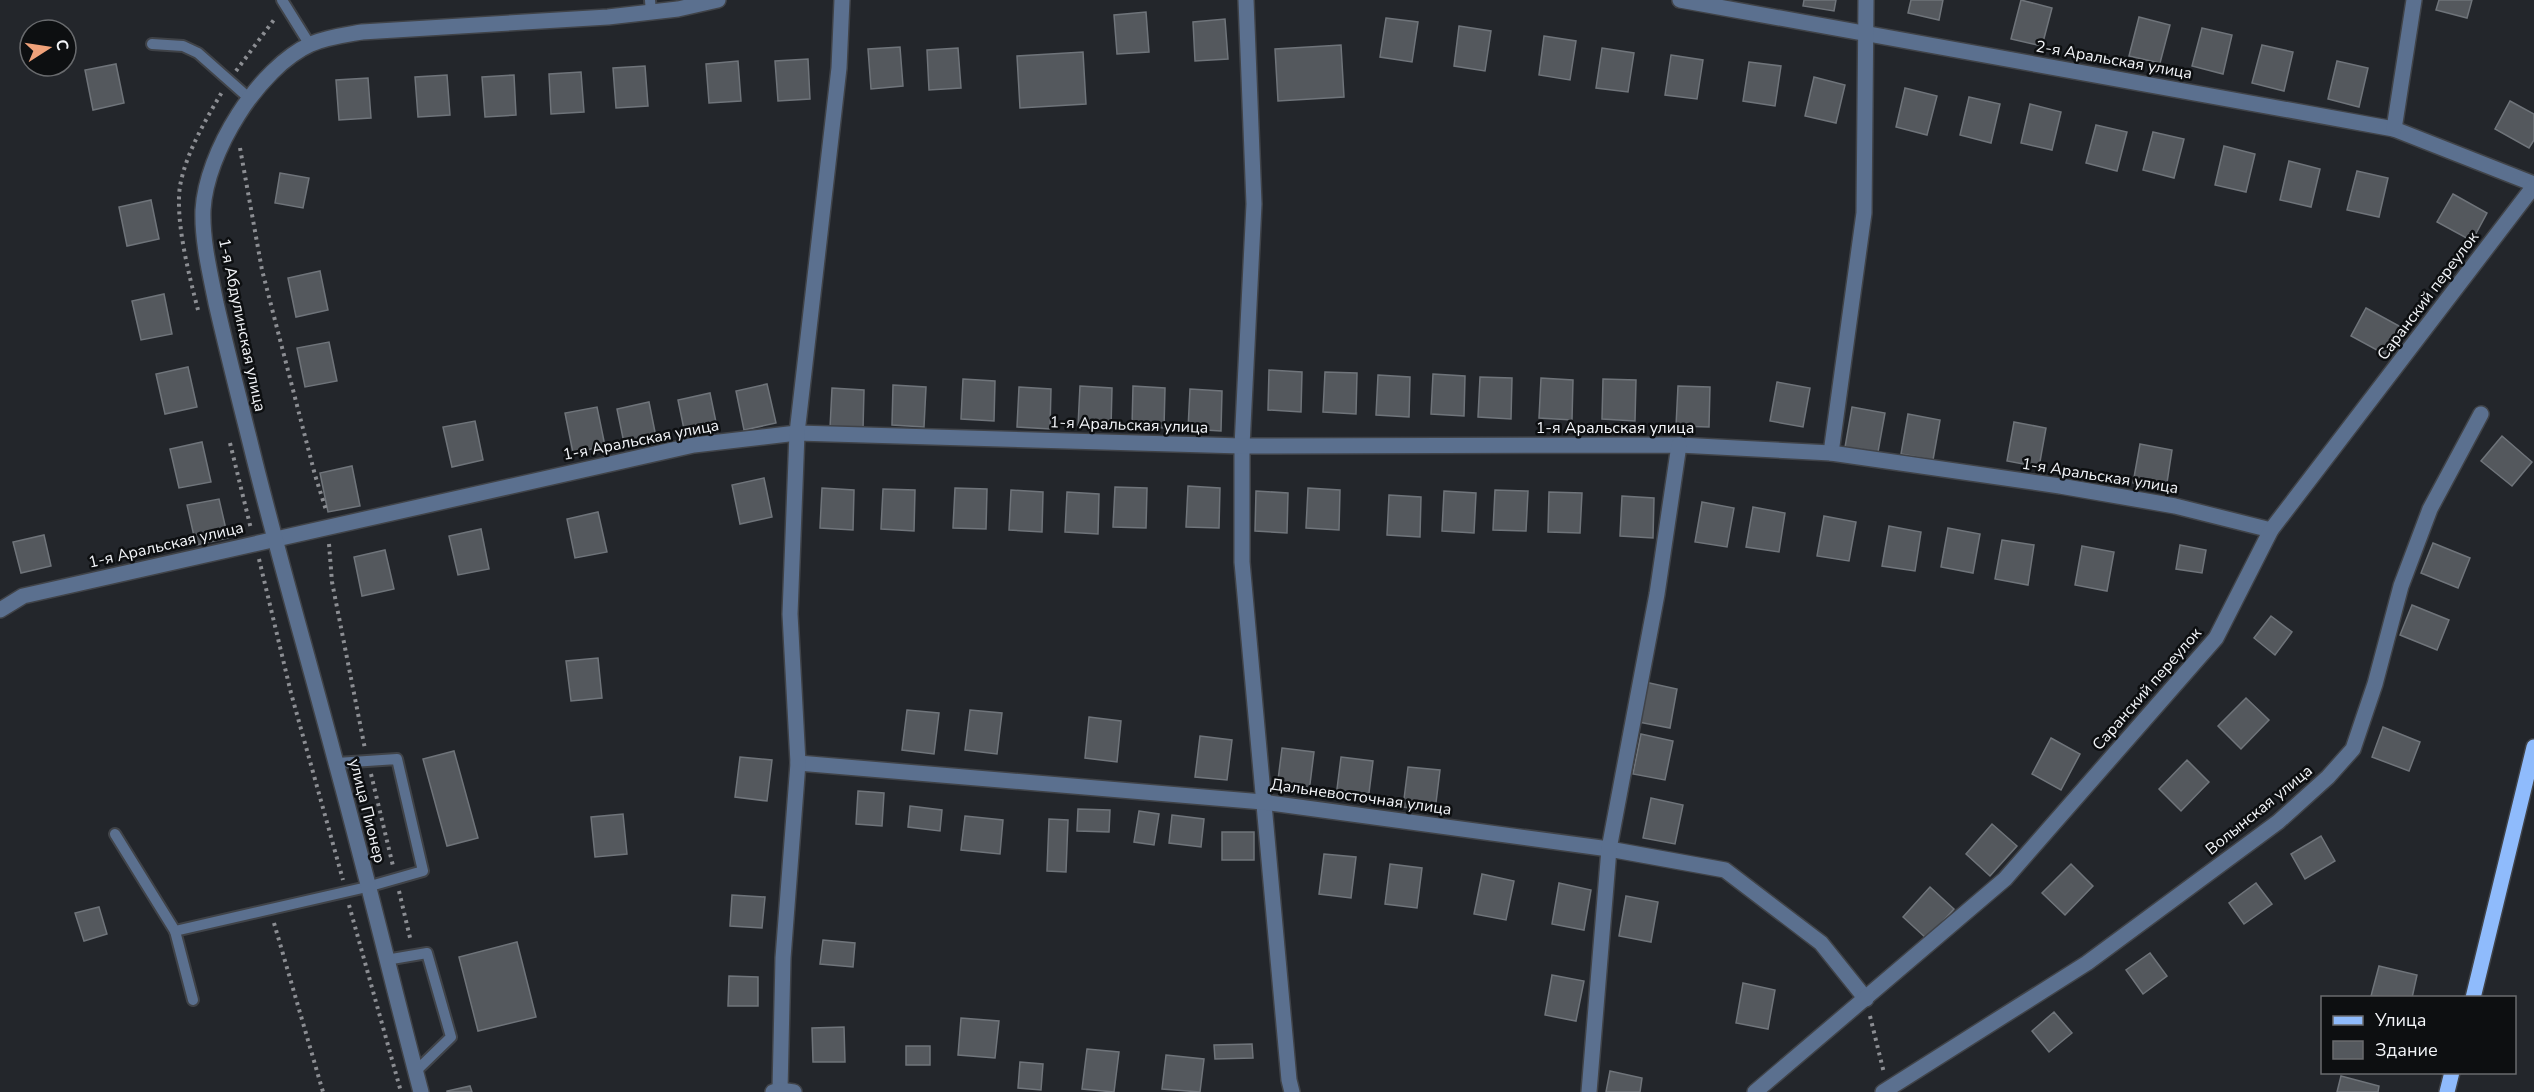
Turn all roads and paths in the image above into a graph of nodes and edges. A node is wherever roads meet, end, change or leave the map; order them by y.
1 (282, 0) edge
2 (718, 0) edge
3 (842, 0) edge
4 (1246, 0) edge
5 (1680, 0) edge
6 (1866, 0) edge
7 (2414, 0) edge
8 (650, 6) edge
9 (1867, 33) junction
10 (152, 44) dead end
11 (310, 45) junction
12 (250, 99) junction
13 (2394, 129) junction
14 (2534, 185) edge
15 (2481, 414) dead end
16 (797, 433) junction
17 (1242, 446) junction
18 (1679, 446) junction
19 (1831, 453) junction
20 (2271, 530) junction
21 (273, 539) junction
22 (255, 543) junction
23 (0, 610) edge
24 (2534, 747) edge
25 (337, 763) junction
26 (798, 763) junction
27 (1263, 802) junction
28 (116, 834) dead end
29 (1609, 849) junction
30 (367, 887) junction
31 (345, 890) junction
32 (269, 908) junction
33 (175, 931) junction
34 (386, 960) junction
35 (2473, 996) edge
36 (1866, 999) junction
37 (193, 1000) dead end
38 (416, 1071) junction
39 (2451, 1074) edge
40 (1885, 1090) edge
41 (783, 1091) edge
42 (323, 1092) edge
43 (401, 1092) edge
44 (421, 1092) edge
45 (1292, 1092) edge
46 (1589, 1092) edge
47 (1755, 1092) edge
48 (2446, 1092) edge

1 - 11 lane
2 - 8 street
3 - 16 street
4 - 17 street
5 - 9 street, 2-я Аральская улица
6 - 9 street
7 - 13 street
8 - 11 street
9 - 13 street, 2-я Аральская улица
9 - 19 street
10 - 12 lane
11 - 12 street, 1-я Абдулинская улица
12 - 21 street, 1-я Абдулинская улица
13 - 14 street, 2-я Аральская улица
14 - 20 street, Саранский переулок
15 - 40 street, Волынская улица
16 - 17 street, 1-я Аральская улица
16 - 21 street, 1-я Аральская улица
16 - 26 street
17 - 18 street, 1-я Аральская улица
17 - 27 street
18 - 19 street, 1-я Аральская улица
18 - 29 street
19 - 20 street, 1-я Аральская улица
20 - 36 street, Саранский переулок
21 - 22 street, 1-я Аральская улица
21 - 25 street, улица Пионер
22 - 23 street, 1-я Аральская улица
22 - 31 path
24 - 35 main road
25 - 30 street, улица Пионер
25 - 30 lane
26 - 27 street, Дальневосточная улица
26 - 41 street
27 - 29 street, Дальневосточная улица
27 - 45 street
28 - 33 lane
29 - 36 street, Дальневосточная улица
29 - 46 street
30 - 31 lane
30 - 34 street, улица Пионер
31 - 32 lane
31 - 43 path
32 - 33 lane
32 - 42 path
33 - 37 lane
34 - 38 street, улица Пионер
34 - 38 lane
36 - 40 path
36 - 47 street, Саранский переулок
38 - 44 street, улица Пионер
39 - 48 main road

